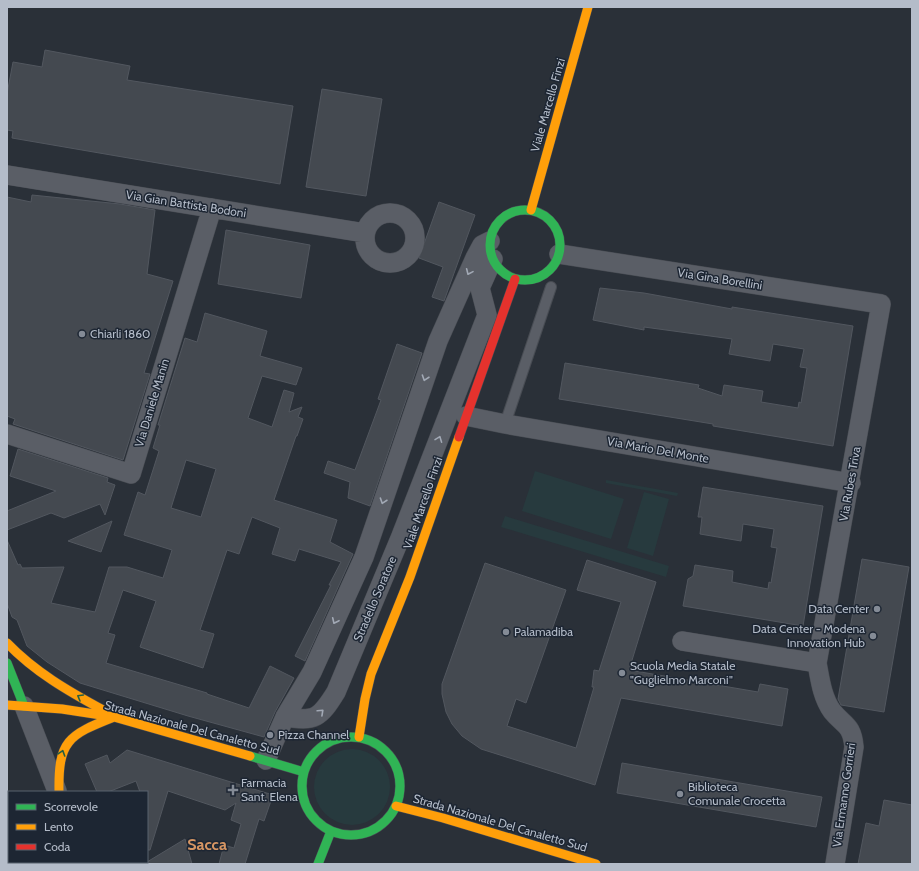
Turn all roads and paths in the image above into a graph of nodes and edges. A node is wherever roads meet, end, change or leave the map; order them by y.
1 (588, 7) edge
2 (7, 175) edge
3 (212, 208) junction
4 (531, 210) junction
5 (365, 233) dead end
6 (491, 250) junction
7 (559, 254) junction
8 (515, 279) junction
9 (551, 287) dead end
10 (480, 288) junction
11 (881, 304) joint
12 (438, 341) junction
13 (466, 416) junction
14 (505, 424) junction
15 (7, 434) edge
16 (850, 483) junction
17 (682, 641) dead end
18 (7, 643) edge
19 (7, 663) edge
20 (818, 664) junction
21 (16, 706) edge
22 (114, 717) junction
23 (285, 717) junction
24 (359, 737) junction
25 (266, 760) junction
26 (304, 772) junction
27 (58, 791) edge
28 (59, 791) edge
29 (396, 806) junction
30 (331, 831) junction
31 (835, 862) edge
32 (318, 864) edge
33 (596, 864) edge

1 - 4 street, Viale Marcello Finzi
2 - 3 street, Via Gian Battista Bodoni
3 - 5 street, Via Gian Battista Bodoni
3 - 15 street, Via Daniele Manin
4 - 6 street
4 - 7 street
6 - 8 street
6 - 10 street
6 -> 12 street
7 - 8 street
7 - 11 street, Via Gina Borellini
8 - 13 street, Viale Marcello Finzi
9 - 14 lane
10 - 12 street
23 -> 10 street, Stradello Soratore
11 - 16 street, Via Rubes Triva
12 -> 23 street
13 - 14 street, Via Mario Del Monte
13 - 24 street, Viale Marcello Finzi
14 - 16 street, Via Mario Del Monte
16 - 20 street, Via Rubes Triva
17 - 20 street
22 -> 18 street
19 - 21 street
20 - 31 street, Via Ermanno Gorrieri
21 - 22 street, Strada Nazionale Del Canaletto Sud
21 - 27 street
22 - 25 street, Strada Nazionale Del Canaletto Sud
28 -> 22 street
23 - 25 street
24 - 26 street
24 - 29 street
25 - 26 street, Strada Nazionale Del Canaletto Sud
26 - 30 street
29 - 30 street
29 - 33 street, Strada Nazionale Del Canaletto Sud
30 - 32 street

